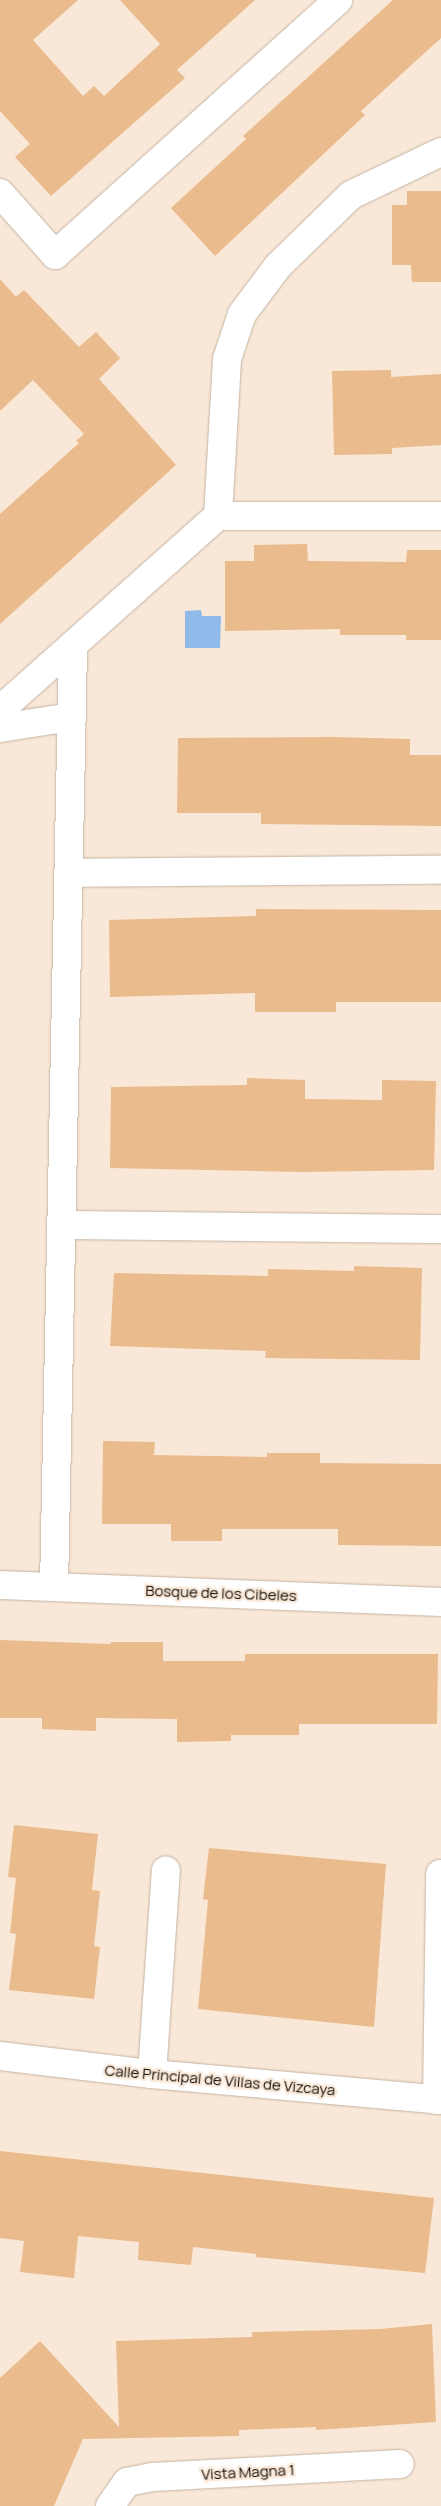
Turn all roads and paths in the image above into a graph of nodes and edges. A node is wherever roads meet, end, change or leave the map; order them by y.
1 (338, 0) edge
2 (441, 152) edge
3 (0, 193) edge
4 (218, 516) junction
5 (441, 516) edge
6 (73, 645) junction
7 (0, 710) edge
8 (72, 716) junction
9 (0, 728) edge
10 (441, 870) edge
11 (68, 873) junction
12 (61, 1225) junction
13 (441, 1229) edge
14 (0, 1585) edge
15 (54, 1587) junction
16 (441, 1602) edge
17 (166, 1870) dead end
18 (440, 1874) edge
19 (0, 2056) edge
20 (152, 2074) junction
21 (439, 2100) edge
22 (400, 2464) dead end
23 (110, 2506) edge

1 - 3 street
2 - 4 street
4 - 5 street
4 - 6 street
6 - 7 street
6 - 8 street
8 - 9 street
8 - 11 street
10 - 11 street
11 - 12 street
12 - 13 street
12 - 15 street
14 - 15 street, Bosque de los Cibeles
15 - 16 street, Bosque de los Cibeles
17 - 20 street
18 - 21 street
19 - 20 street, Calle Principal de Villas de Vizcaya
20 - 21 street, Calle Principal de Villas de Vizcaya
22 - 23 street, Vista Magna 1

